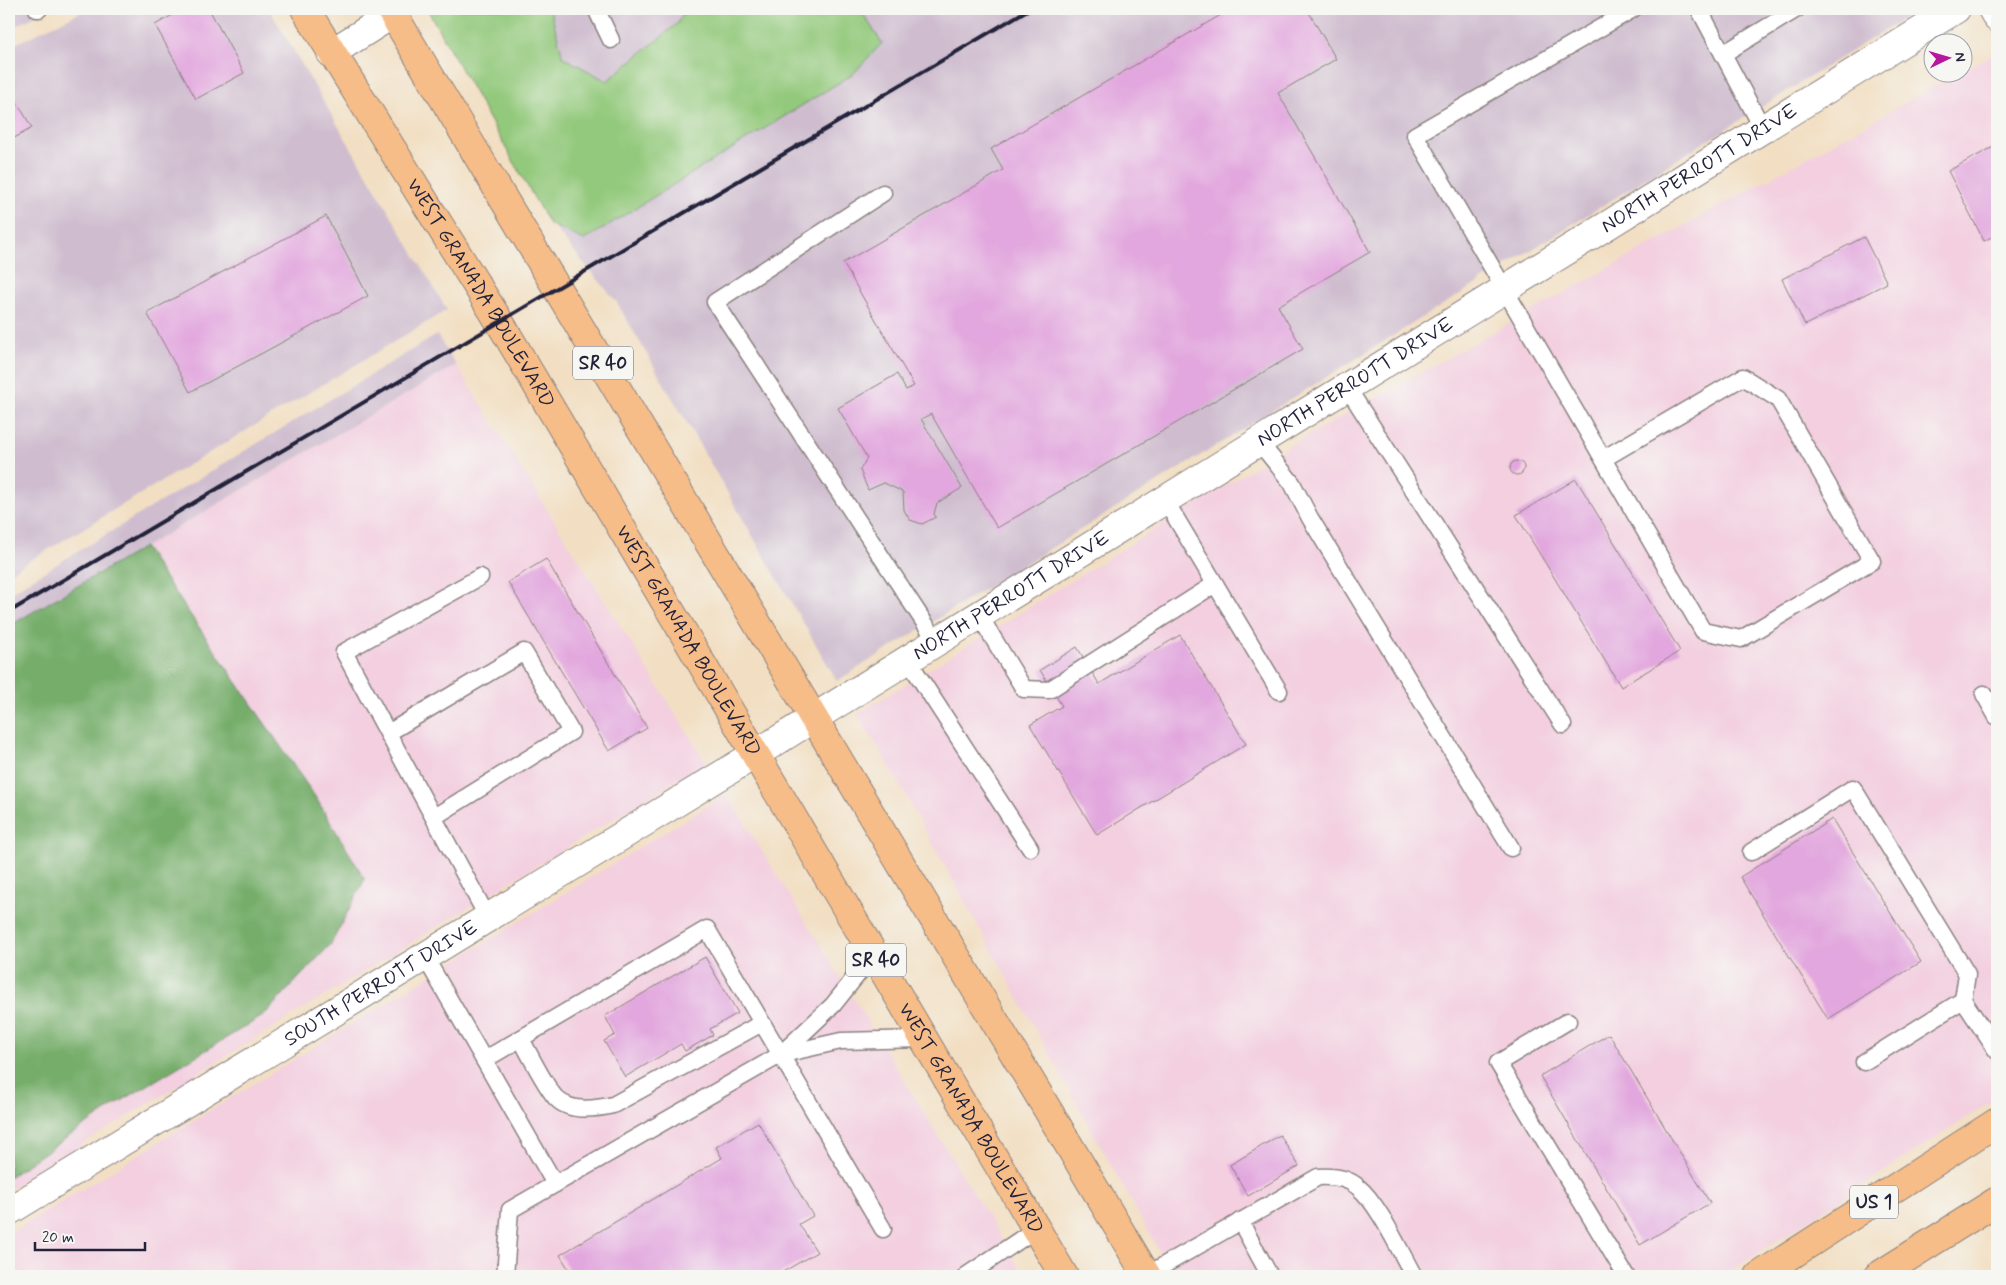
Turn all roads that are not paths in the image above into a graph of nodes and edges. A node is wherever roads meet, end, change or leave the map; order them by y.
1 (305, 9) edge
2 (596, 9) edge
3 (1633, 9) edge
4 (1699, 9) edge
5 (1797, 9) edge
6 (1956, 9) edge
7 (1992, 9) edge
8 (392, 11) edge
9 (1997, 18) edge
10 (611, 40) dead end
11 (331, 53) junction
12 (1723, 54) junction
13 (1762, 129) junction
14 (883, 192) dead end
15 (1504, 289) junction
16 (1347, 387) junction
17 (1259, 442) junction
18 (1603, 459) junction
19 (1165, 500) junction
20 (480, 577) dead end
21 (1215, 584) junction
22 (979, 615) junction
23 (937, 642) junction
24 (908, 660) junction
25 (1279, 691) dead end
26 (1984, 694) dead end
27 (815, 717) junction
28 (1997, 717) edge
29 (1562, 724) dead end
30 (388, 733) junction
31 (754, 755) junction
32 (434, 817) junction
33 (1030, 848) dead end
34 (1511, 848) dead end
35 (1751, 852) dead end
36 (488, 918) junction
37 (873, 954) junction
38 (425, 957) junction
39 (1963, 1000) junction
40 (1568, 1021) dead end
41 (762, 1022) junction
42 (521, 1039) junction
43 (923, 1039) junction
44 (1997, 1052) edge
45 (780, 1054) junction
46 (484, 1060) junction
47 (1864, 1062) dead end
48 (1997, 1122) edge
49 (555, 1184) junction
50 (1997, 1201) edge
51 (9, 1211) edge
52 (1240, 1221) junction
53 (883, 1229) dead end
54 (1036, 1229) junction
55 (1059, 1275) edge
56 (505, 1276) edge
57 (966, 1276) edge
58 (1147, 1276) edge
59 (1270, 1276) edge
60 (1414, 1276) edge
61 (1626, 1276) edge
62 (1759, 1276) edge
63 (1878, 1276) edge

1 - 11 main road, WEST GRANADA BOULEVARD / SR 40
2 - 10 lane
3 - 15 lane
4 - 12 lane
5 - 12 lane
6 - 13 street, NORTH PERROTT DRIVE
7 - 9 street
8 - 11 street
8 - 27 main road, SR 40
11 - 31 main road, WEST GRANADA BOULEVARD / SR 40
12 - 13 lane
13 - 15 street, NORTH PERROTT DRIVE
14 - 23 lane
15 - 16 street, NORTH PERROTT DRIVE
15 - 18 lane
16 - 17 street, NORTH PERROTT DRIVE
16 - 29 lane
17 - 19 street, NORTH PERROTT DRIVE
17 - 34 lane
18 - 18 lane
19 - 21 lane
19 - 22 street, NORTH PERROTT DRIVE
20 - 30 lane
21 - 22 lane
21 - 25 lane
22 - 23 street, NORTH PERROTT DRIVE
23 - 24 street, NORTH PERROTT DRIVE
24 - 27 street, NORTH PERROTT DRIVE
24 - 33 lane
26 - 28 lane
27 - 31 street, NORTH PERROTT DRIVE
27 - 58 main road, SR 40
30 - 32 lane
30 - 32 lane
31 - 36 street, SOUTH PERROTT DRIVE
31 - 37 main road, WEST GRANADA BOULEVARD / SR 40
32 - 36 lane
35 - 39 lane
36 - 38 street, SOUTH PERROTT DRIVE
37 - 43 main road, WEST GRANADA BOULEVARD / SR 40
37 - 45 lane
38 - 46 lane
38 - 51 street, SOUTH PERROTT DRIVE
39 - 44 lane
39 - 47 lane
40 - 61 lane
41 - 42 lane
41 - 42 lane
41 - 45 lane
42 - 46 lane
43 - 45 lane
43 - 54 main road, WEST GRANADA BOULEVARD / SR 40
45 - 49 lane
45 - 53 lane
46 - 49 lane
48 - 62 main road, US 1
49 - 56 lane
50 - 63 main road
52 - 58 lane
52 - 59 lane
52 - 60 lane
54 - 55 main road, WEST GRANADA BOULEVARD / SR 40
54 - 57 lane

